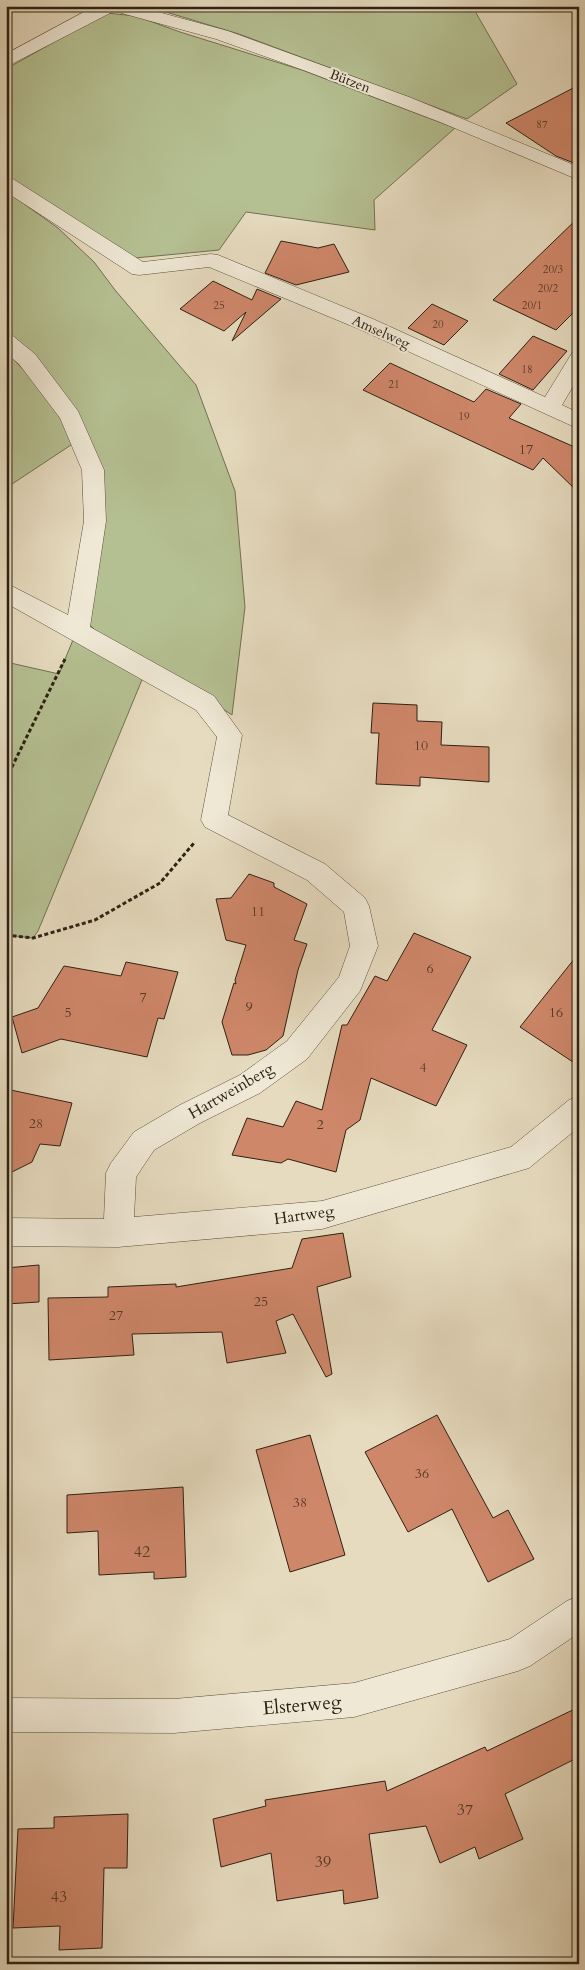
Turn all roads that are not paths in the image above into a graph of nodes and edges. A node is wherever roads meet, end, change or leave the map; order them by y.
1 (113, 6) edge
2 (6, 62) edge
3 (579, 174) edge
4 (6, 183) edge
5 (6, 341) edge
6 (579, 358) edge
7 (549, 408) junction
8 (579, 422) edge
9 (6, 592) edge
10 (77, 631) junction
11 (579, 1109) edge
12 (6, 1232) edge
13 (118, 1233) junction
14 (579, 1613) edge
15 (6, 1715) edge

1 - 2 street
1 - 3 street, Bützen
4 - 7 street, Amselweg
5 - 10 street
6 - 7 street
7 - 8 street, Amselweg
9 - 10 street
10 - 13 street, Hartweinberg
11 - 13 street, Hartweg
12 - 13 street, Hartweg
14 - 15 street, Elsterweg

